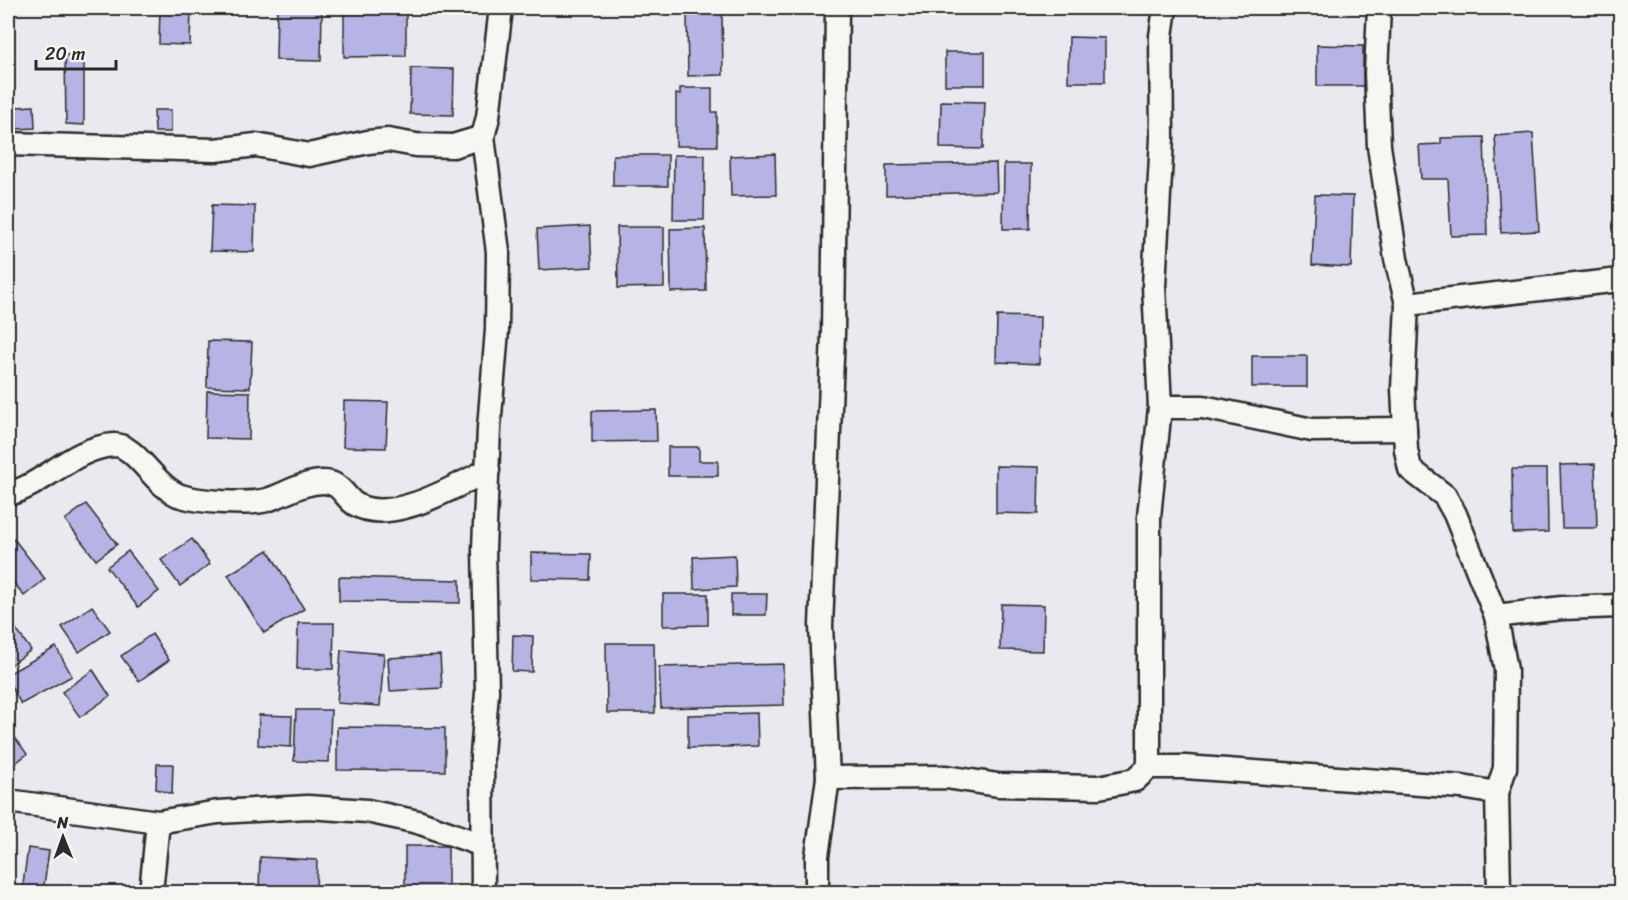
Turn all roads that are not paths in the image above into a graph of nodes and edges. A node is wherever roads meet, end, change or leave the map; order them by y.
1 (501, 8) edge
2 (837, 8) edge
3 (1165, 8) edge
4 (1379, 8) edge
5 (483, 136) junction
6 (8, 144) edge
7 (453, 146) junction
8 (490, 174) junction
9 (1620, 280) edge
10 (1407, 304) junction
11 (1160, 406) junction
12 (1405, 429) junction
13 (488, 470) junction
14 (8, 494) edge
15 (1620, 606) edge
16 (1496, 616) junction
17 (1149, 767) junction
18 (828, 778) junction
19 (1497, 793) junction
20 (8, 801) edge
21 (158, 822) junction
22 (482, 845) junction
23 (151, 892) edge
24 (483, 892) edge
25 (817, 892) edge
26 (1499, 892) edge

1 - 5 street
2 - 18 street
3 - 11 street
4 - 10 street
5 - 7 street
5 - 8 street
6 - 7 street
7 - 8 street
8 - 13 street
9 - 10 street
10 - 12 street
11 - 12 street
11 - 17 street
12 - 16 street
13 - 14 street
13 - 22 street
15 - 16 street
16 - 19 street
17 - 18 street
17 - 19 street
18 - 25 street
19 - 26 street
20 - 21 street
21 - 22 street
21 - 23 street
22 - 24 street

